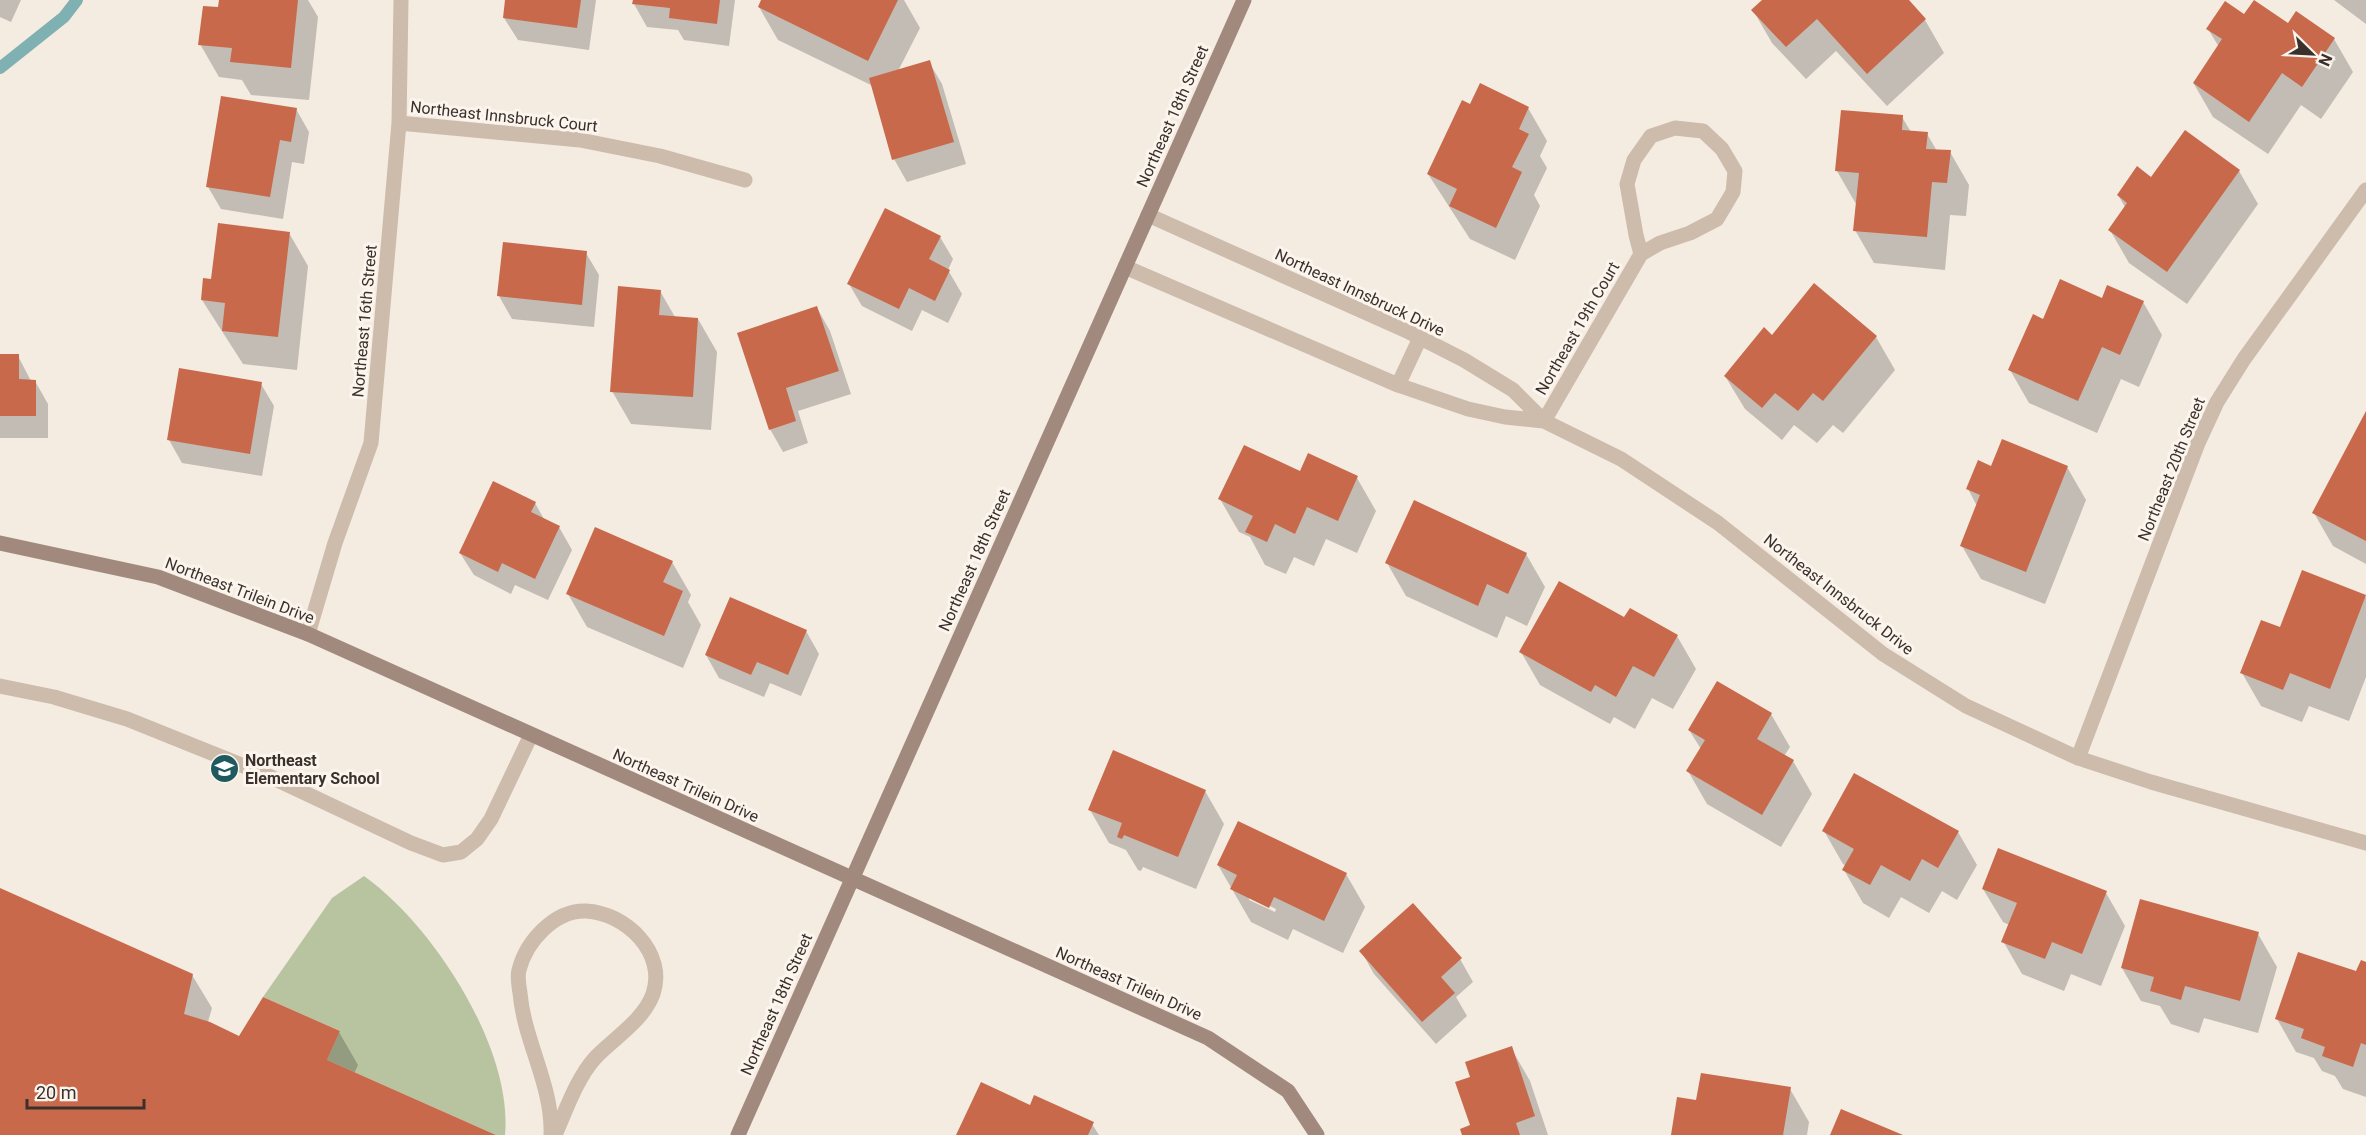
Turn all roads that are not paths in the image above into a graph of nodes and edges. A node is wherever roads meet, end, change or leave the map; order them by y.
1 (401, 0) edge
2 (1244, 0) edge
3 (399, 123) junction
4 (745, 180) dead end
5 (2366, 190) edge
6 (1148, 215) junction
7 (1641, 254) junction
8 (1125, 267) junction
9 (1420, 338) junction
10 (1398, 385) junction
11 (1544, 421) junction
12 (0, 543) edge
13 (308, 634) junction
14 (0, 686) edge
15 (531, 735) junction
16 (2078, 758) junction
17 (2366, 843) edge
18 (852, 879) junction
19 (553, 1135) edge
20 (738, 1135) edge
21 (1317, 1135) edge

1 - 3 street, Northeast 16th Street
2 - 6 street, Northeast 18th Street
3 - 4 street, Northeast Innsbruck Court
3 - 13 street, Northeast 16th Street
5 - 16 street, Northeast 20th Street
6 - 8 street, Northeast 18th Street
6 - 9 street, Northeast Innsbruck Drive
7 - 7 street, Northeast 19th Court
7 - 11 street, Northeast 19th Court
8 - 10 street, Northeast Innsbruck Drive
8 - 18 street, Northeast 18th Street
9 - 10 street
9 - 11 street, Northeast Innsbruck Drive
10 - 11 street, Northeast Innsbruck Drive
11 - 16 street, Northeast Innsbruck Drive
12 - 13 street, Northeast Trilein Drive
13 - 15 street, Northeast Trilein Drive
14 - 15 street
15 - 18 street, Northeast Trilein Drive
16 - 17 street, Northeast Innsbruck Drive
18 - 20 street, Northeast 18th Street
18 - 21 street, Northeast Trilein Drive
19 - 19 street

